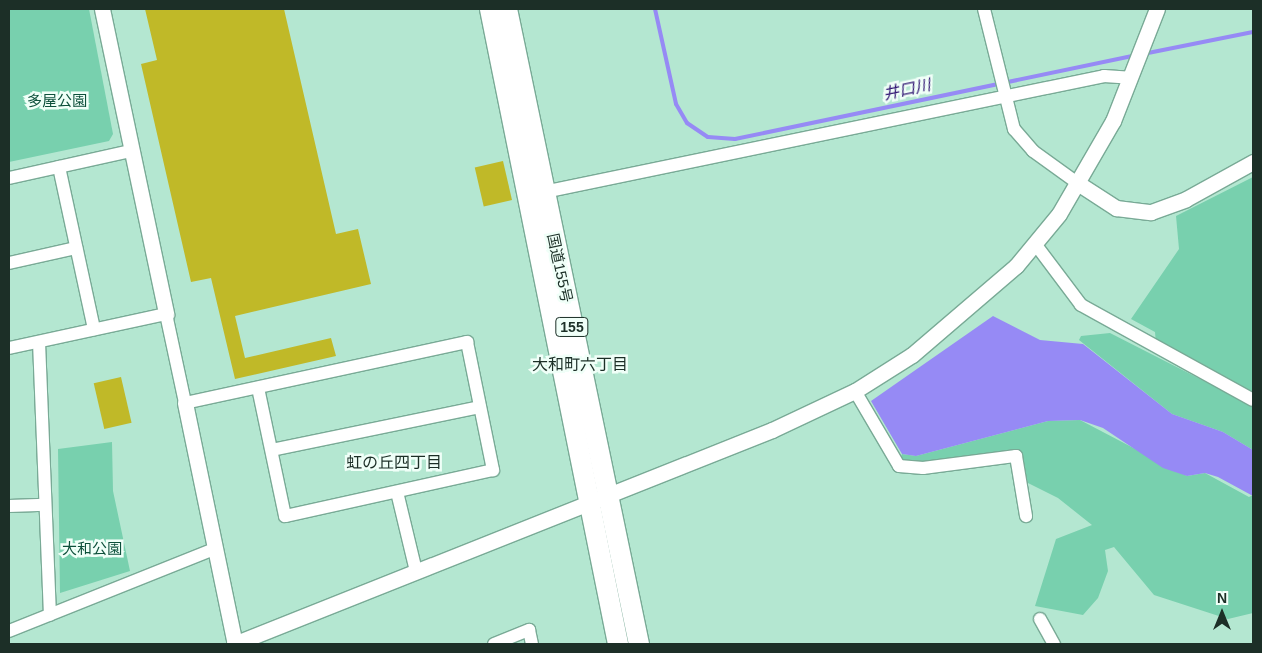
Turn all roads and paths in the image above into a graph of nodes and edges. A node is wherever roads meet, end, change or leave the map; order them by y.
1 (102, 9) edge
2 (490, 9) edge
3 (507, 9) edge
4 (984, 9) edge
5 (1157, 9) edge
6 (1130, 78) junction
7 (1003, 97) junction
8 (131, 151) junction
9 (1253, 162) edge
10 (59, 167) junction
11 (9, 178) edge
12 (1076, 182) junction
13 (544, 192) junction
14 (1036, 245) junction
15 (76, 248) junction
16 (9, 263) edge
17 (166, 314) junction
18 (94, 329) junction
19 (39, 342) junction
20 (9, 348) edge
21 (258, 388) junction
22 (855, 391) junction
23 (1253, 400) edge
24 (185, 403) junction
25 (480, 408) junction
26 (272, 450) junction
27 (397, 492) junction
28 (598, 497) junction
29 (45, 505) junction
30 (9, 506) edge
31 (1026, 516) dead end
32 (216, 548) junction
33 (416, 571) junction
34 (50, 615) junction
35 (1040, 619) dead end
36 (9, 631) edge
37 (235, 644) edge
38 (494, 644) edge
39 (532, 644) edge
40 (618, 644) edge
41 (639, 644) edge
42 (1054, 644) edge

1 - 8 street
2 - 28 highway, 国道155号 / 155
3 - 13 highway, 国道155号 / 155
4 - 7 street
5 - 6 street
6 - 7 street
6 - 12 street
7 - 12 street
7 - 13 street
8 - 10 street
8 - 17 street
9 - 12 street
10 - 11 street
10 - 15 street
12 - 14 street
13 - 28 highway, 国道155号 / 155
14 - 22 street
14 - 23 street
15 - 16 street
15 - 18 street
17 - 18 street
17 - 24 street
18 - 19 street
19 - 20 street
19 - 29 street
21 - 24 street
21 - 25 street
21 - 26 street
22 - 28 street
22 - 31 street
24 - 32 street
25 - 26 street
25 - 27 street
26 - 27 street
27 - 33 street
28 - 33 street
28 - 40 highway, 国道155号 / 155
28 - 41 highway, 国道155号 / 155
29 - 30 street
29 - 34 street
32 - 34 street
32 - 37 street
33 - 37 street
34 - 36 street
35 - 42 street
38 - 39 street

